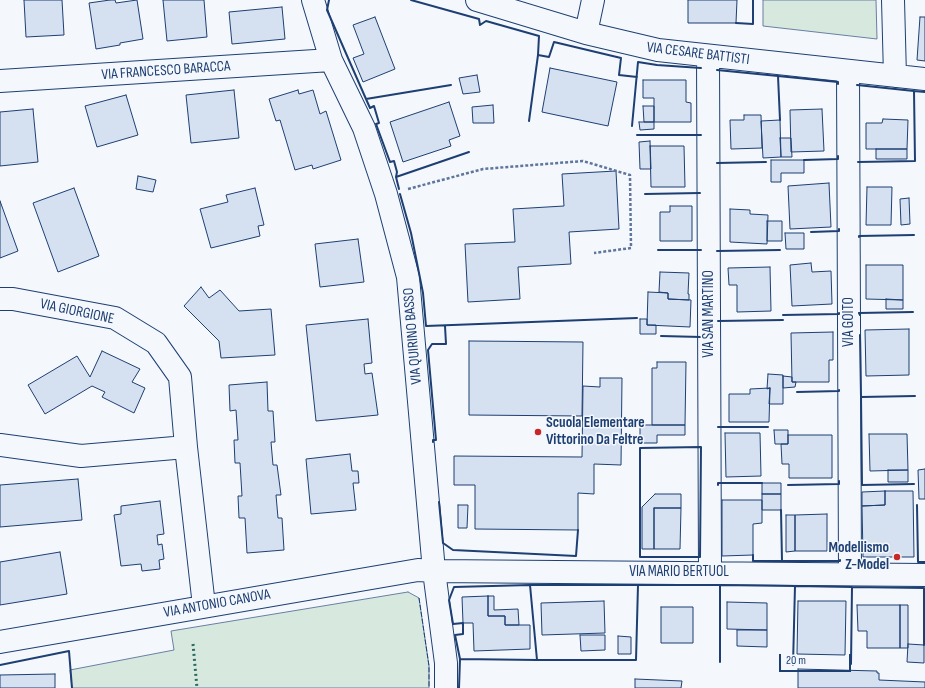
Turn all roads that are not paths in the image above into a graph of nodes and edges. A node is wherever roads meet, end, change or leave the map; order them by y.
1 (313, 0) edge
2 (477, 0) edge
3 (593, 0) edge
4 (893, 0) edge
5 (586, 33) junction
6 (708, 56) junction
7 (331, 60) junction
8 (848, 71) junction
9 (895, 76) junction
10 (925, 79) edge
11 (0, 81) edge
12 (0, 299) edge
13 (0, 445) edge
14 (186, 447) junction
15 (434, 571) junction
16 (710, 572) junction
17 (850, 574) junction
18 (925, 574) edge
19 (204, 606) junction
20 (0, 642) edge
21 (446, 688) edge

1 - 7 street, VIA QUIRINO BASSO
2 - 5 street, VIA CESARE BATTISTI
3 - 5 street
4 - 9 street
5 - 6 street, VIA CESARE BATTISTI
6 - 8 street, VIA CESARE BATTISTI
6 - 16 street, VIA SAN MARTINO
7 - 11 street, VIA FRANCESCO BARACCA
7 - 15 street, VIA QUIRINO BASSO
8 - 9 street, VIA CESARE BATTISTI
8 - 17 street, VIA GOITO
9 - 10 street, VIA CESARE BATTISTI
12 - 14 street, VIA GIORGIONE
13 - 14 street
14 - 19 street, VIA GIORGIONE
15 - 16 street, VIA MARIO BERTUOL
15 - 19 street, VIA ANTONIO CANOVA
15 - 21 street, VIA QUIRINO BASSO
16 - 17 street, VIA MARIO BERTUOL
17 - 18 street, VIA MARIO BERTUOL
19 - 20 street, VIA ANTONIO CANOVA

